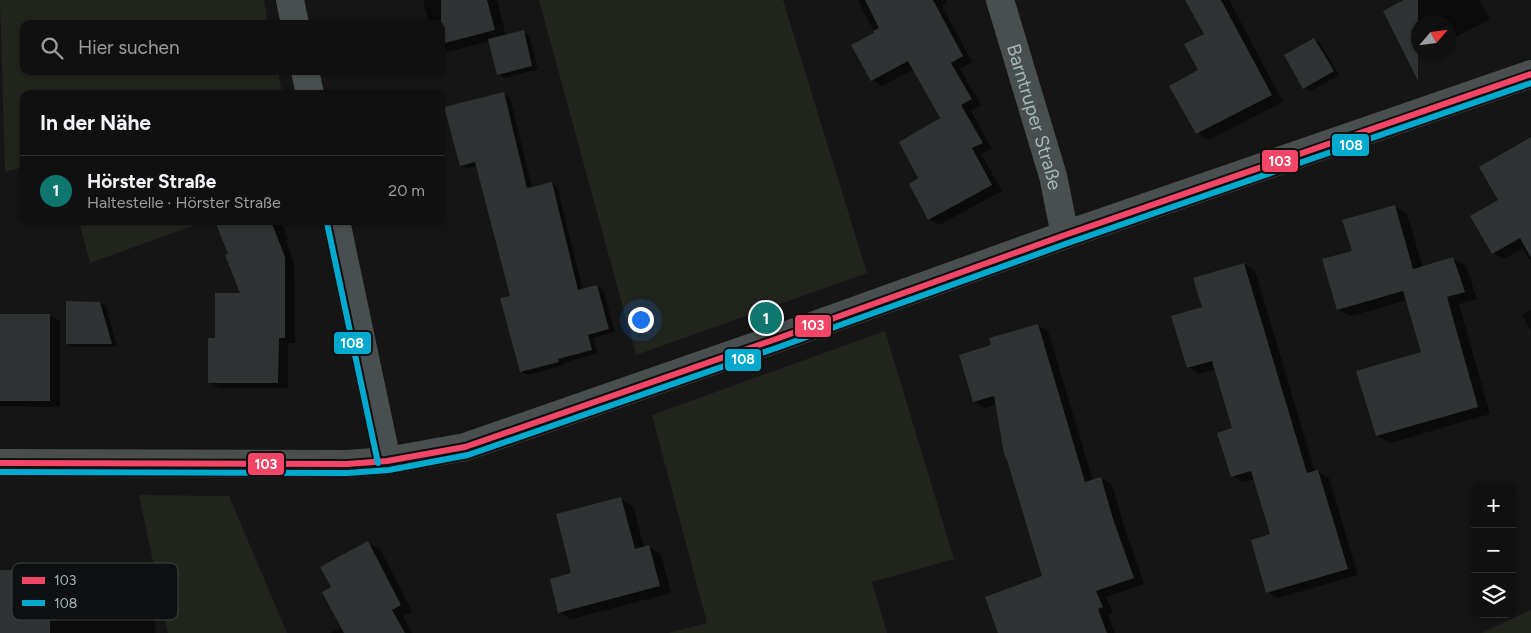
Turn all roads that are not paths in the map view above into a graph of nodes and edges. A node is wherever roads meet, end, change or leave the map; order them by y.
1 (290, 0) edge
2 (1000, 0) edge
3 (294, 20) edge
4 (1531, 74) edge
5 (306, 75) edge
6 (309, 90) edge
7 (337, 225) edge
8 (1065, 235) junction
9 (387, 460) junction
10 (0, 464) edge

1 - 3 street
2 - 8 street, Barntruper Straße
4 - 8 street
5 - 6 street
7 - 9 street
8 - 9 street
9 - 10 street

